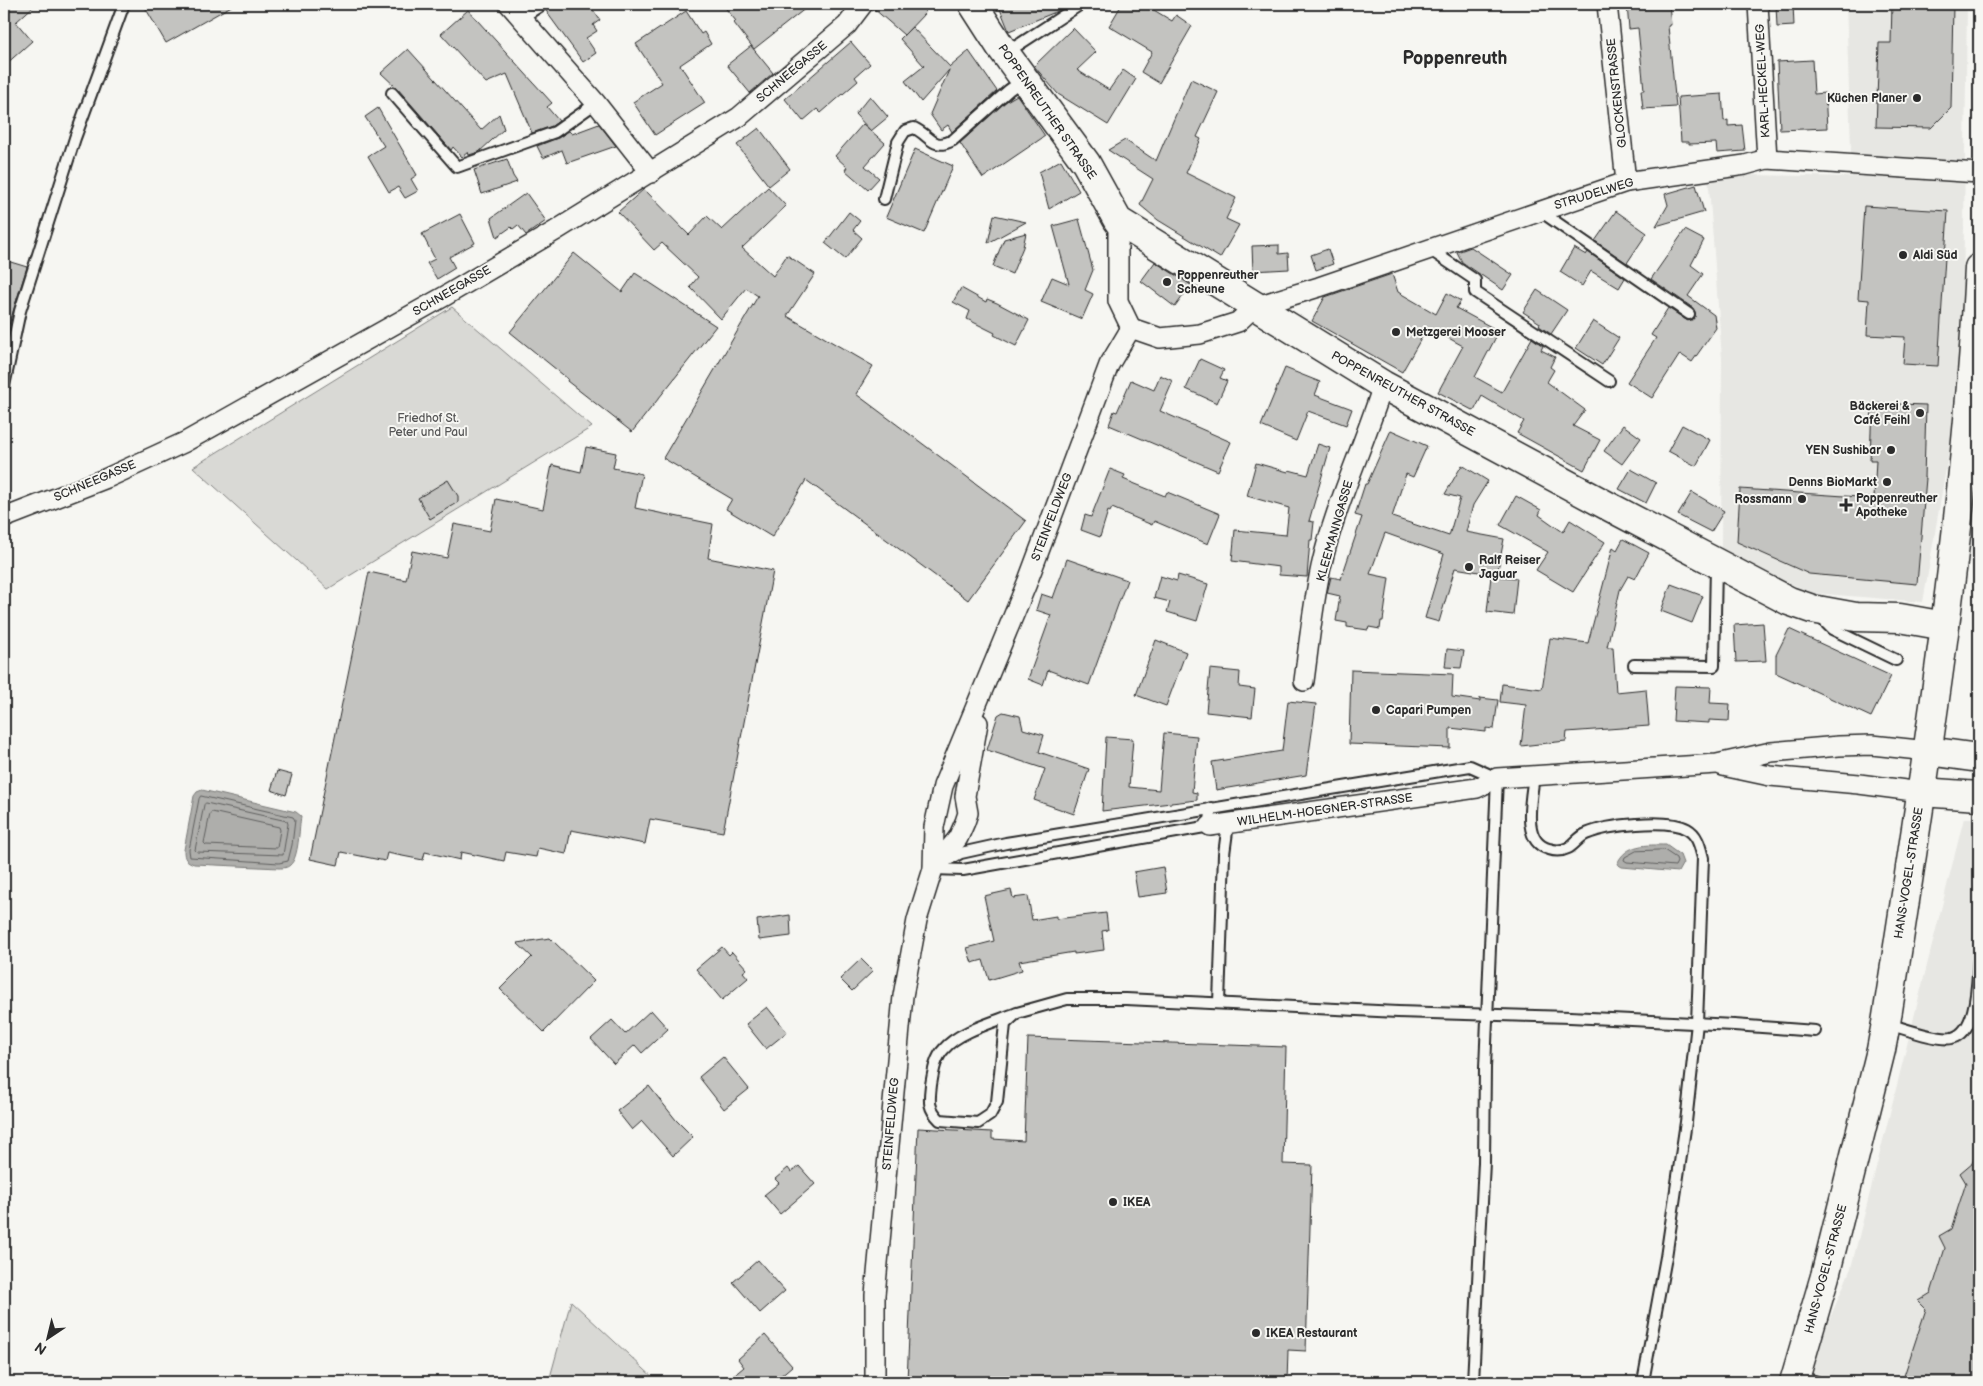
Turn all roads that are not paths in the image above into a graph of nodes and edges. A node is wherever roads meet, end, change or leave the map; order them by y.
1 (124, 4) edge
2 (509, 4) edge
3 (543, 4) edge
4 (863, 4) edge
5 (973, 4) edge
6 (1081, 4) edge
7 (1607, 4) edge
8 (1758, 4) edge
9 (522, 18) junction
10 (1005, 53) junction
11 (1024, 79) junction
12 (392, 92) dead end
13 (596, 103) junction
14 (1767, 159) junction
15 (651, 173) junction
16 (1979, 173) edge
17 (1626, 182) junction
18 (884, 199) dead end
19 (1540, 211) junction
20 (1118, 222) junction
21 (1429, 250) junction
22 (1979, 268) edge
23 (1254, 307) junction
24 (1689, 314) dead end
25 (1131, 328) junction
26 (1977, 356) edge
27 (1609, 382) dead end
28 (1383, 385) junction
29 (4, 386) edge
30 (4, 518) edge
31 (1716, 562) junction
32 (1812, 609) junction
33 (1945, 626) junction
34 (1896, 660) dead end
35 (1634, 665) dead end
36 (1304, 681) dead end
37 (976, 708) junction
38 (1928, 751) junction
39 (1979, 758) edge
40 (1717, 764) junction
41 (1534, 774) junction
42 (1497, 778) junction
43 (1921, 792) junction
44 (1979, 796) edge
45 (1217, 820) junction
46 (933, 869) junction
47 (1979, 959) edge
48 (1219, 1003) junction
49 (1017, 1013) junction
50 (1487, 1015) junction
51 (1697, 1023) junction
52 (1886, 1023) junction
53 (1814, 1031) dead end
54 (1803, 1380) edge
55 (875, 1382) edge
56 (1473, 1382) edge
57 (1643, 1382) edge

1 - 29 lane
2 - 9 street
3 - 9 lane
4 - 15 street, SCHNEEGASSE
5 - 10 main road, POPPENREUTHER STRASSE
6 - 10 lane
7 - 17 street, GLOCKENSTRASSE
8 - 14 street, KARL-HECKEL-WEG
9 - 13 street
10 - 11 main road, POPPENREUTHER STRASSE
11 - 18 lane
11 - 20 main road, POPPENREUTHER STRASSE
12 - 13 lane
13 - 15 street
14 - 16 street, STRUDELWEG
14 - 17 street, STRUDELWEG
15 - 30 street, SCHNEEGASSE
17 - 19 street, STRUDELWEG
19 - 21 street, STRUDELWEG
19 - 24 lane
20 - 23 main road, POPPENREUTHER STRASSE
20 - 25 street
21 - 23 street, STRUDELWEG
21 - 27 lane
22 - 26 main road, HANS-VOGEL-STRASSE
23 - 25 street
23 - 28 main road, POPPENREUTHER STRASSE
25 - 37 street, STEINFELDWEG
26 - 33 main road, HANS-VOGEL-STRASSE
28 - 31 main road, POPPENREUTHER STRASSE
28 - 36 street, KLEEMANNGASSE
31 - 32 main road, POPPENREUTHER STRASSE
31 - 35 lane
32 - 33 main road, POPPENREUTHER STRASSE
32 - 34 lane
33 - 38 main road, HANS-VOGEL-STRASSE
37 - 46 street, STEINFELDWEG
37 - 46 street, STEINFELDWEG
38 - 39 main road
38 - 40 street, WILHELM-HOEGNER-STRASSE
38 - 43 main road, HANS-VOGEL-STRASSE
40 - 41 street, WILHELM-HOEGNER-STRASSE
40 - 43 street, WILHELM-HOEGNER-STRASSE
41 - 42 street, WILHELM-HOEGNER-STRASSE
41 - 51 lane
42 - 45 street, WILHELM-HOEGNER-STRASSE
42 - 50 lane
43 - 44 main road
43 - 52 main road, HANS-VOGEL-STRASSE
45 - 46 lane, WILHELM-HOEGNER-STRASSE
45 - 46 lane
45 - 48 lane
46 - 55 street, STEINFELDWEG
47 - 52 lane
48 - 49 lane
48 - 50 lane
49 - 49 lane
50 - 51 lane
50 - 56 lane
51 - 53 lane
51 - 57 lane
52 - 54 main road, HANS-VOGEL-STRASSE

